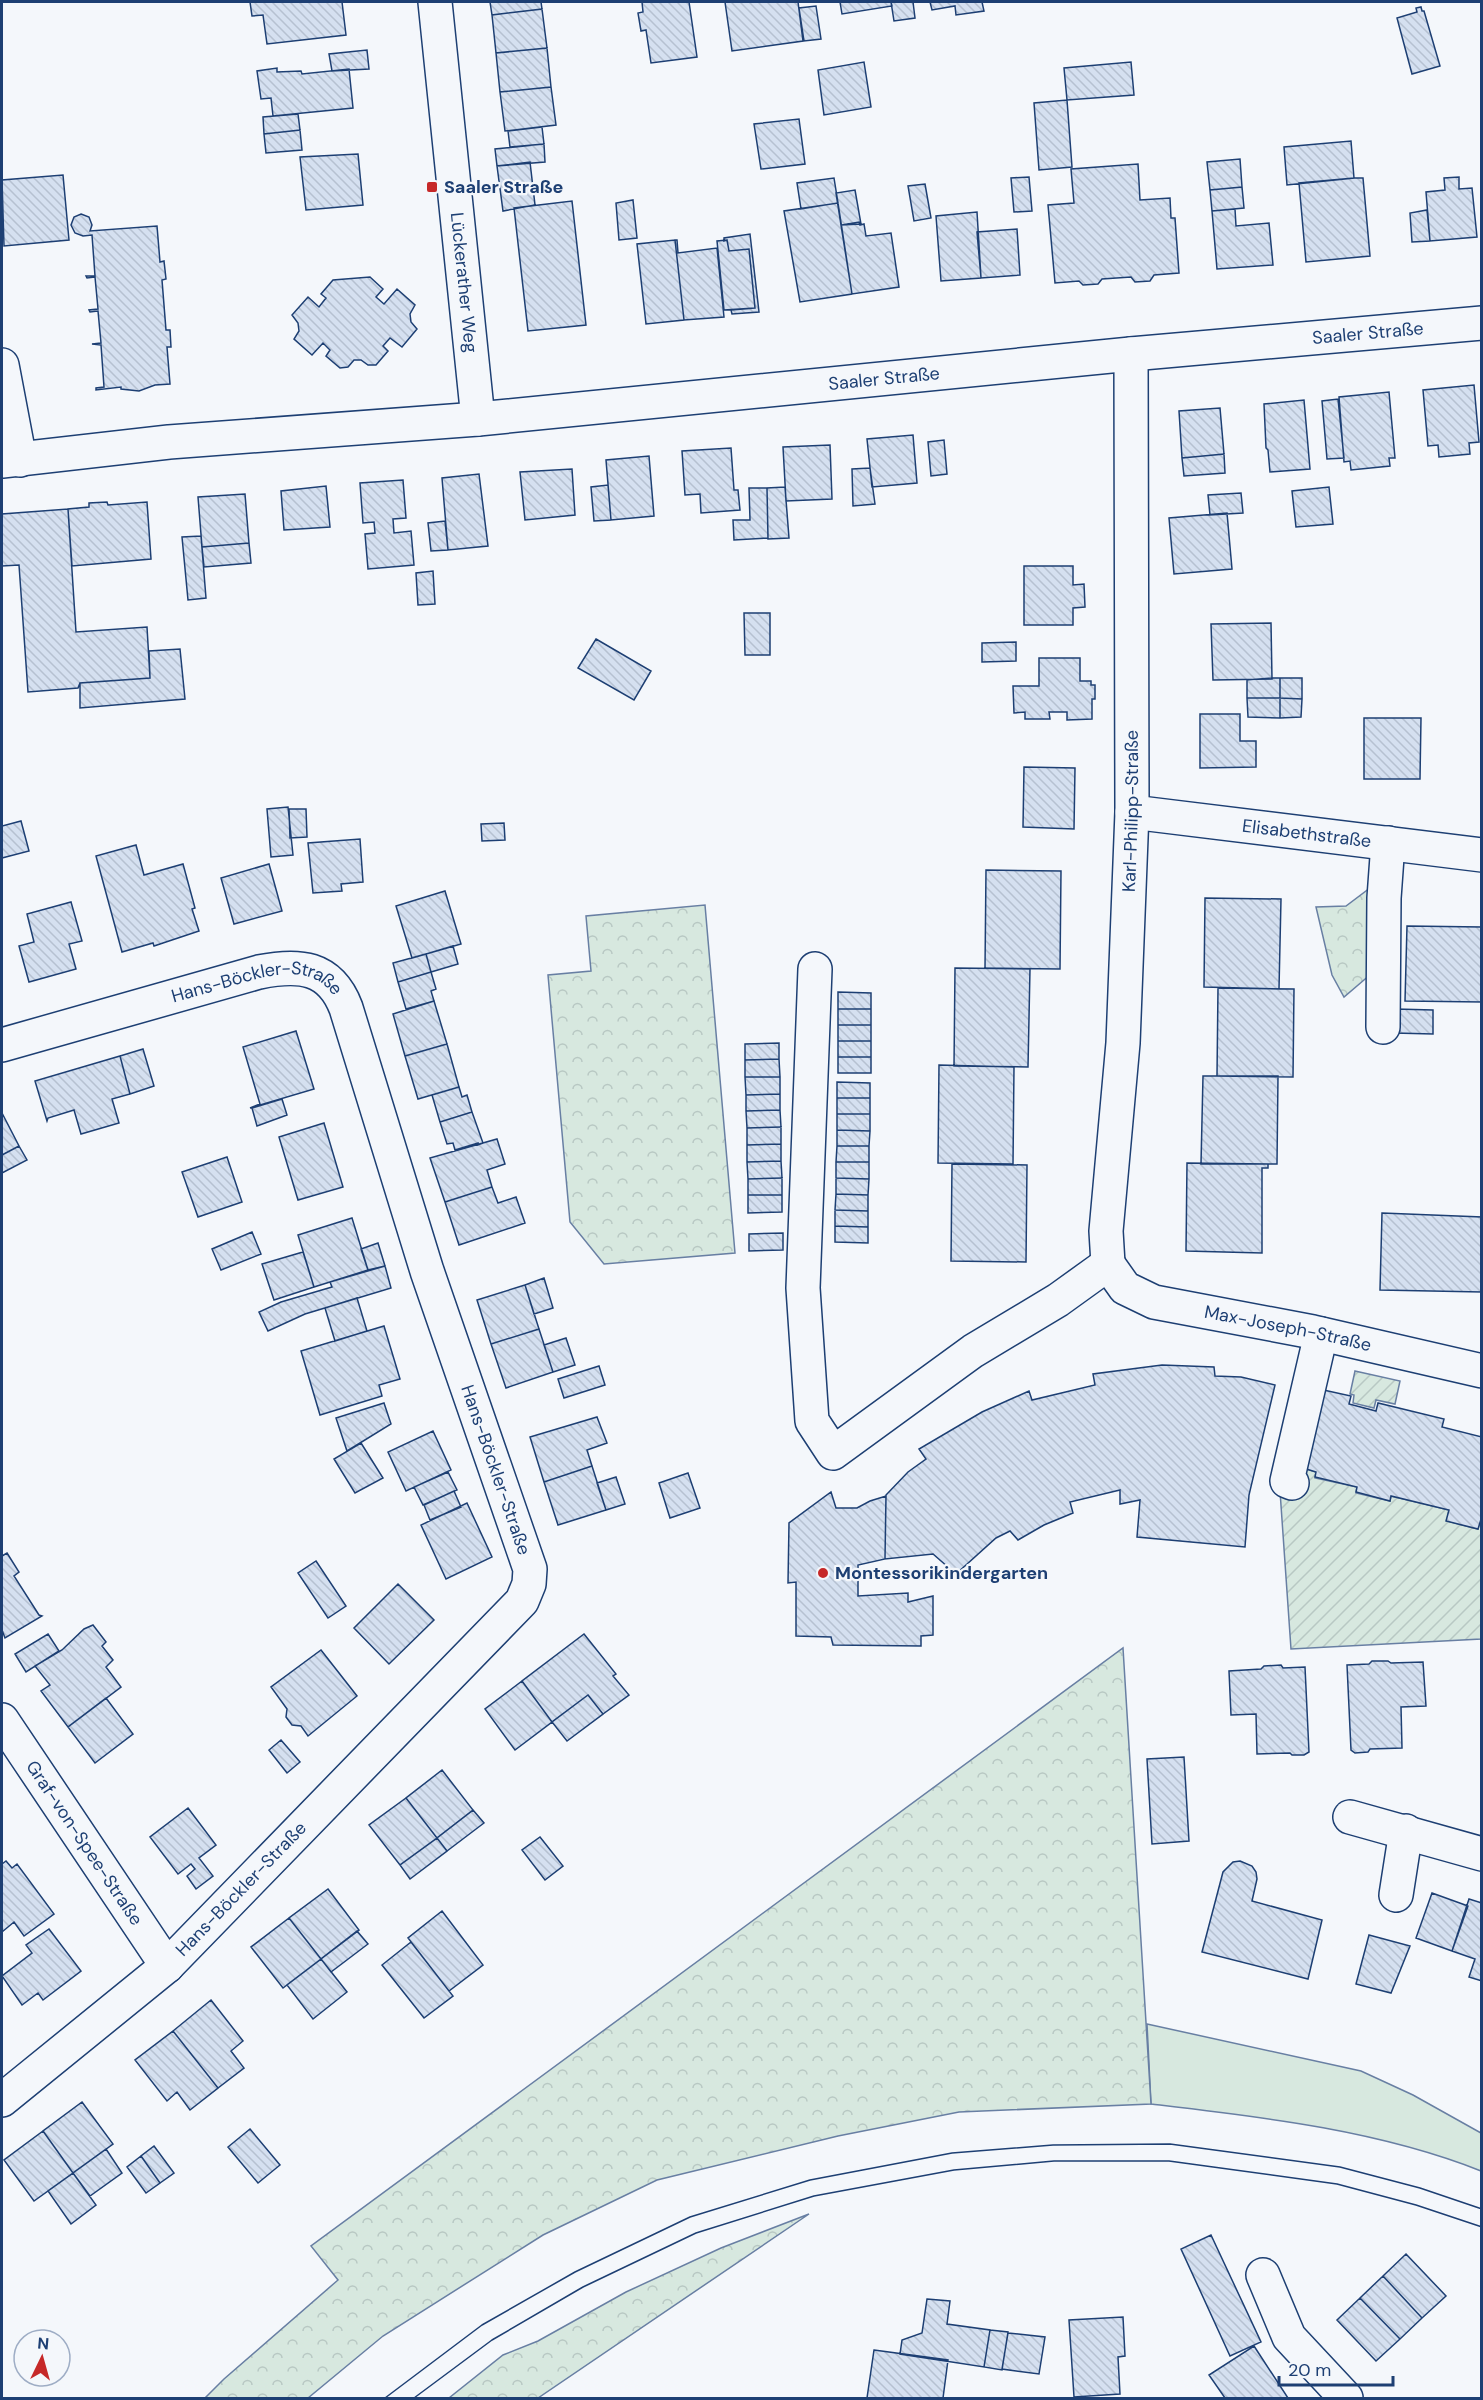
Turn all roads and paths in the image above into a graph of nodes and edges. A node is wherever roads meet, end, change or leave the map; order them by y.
1 (435, 2) edge
2 (1482, 323) edge
3 (1131, 354) junction
4 (2, 365) edge
5 (478, 419) junction
6 (11, 460) edge
7 (1132, 812) junction
8 (1388, 843) junction
9 (1482, 855) edge
10 (815, 969) dead end
11 (1383, 1027) dead end
12 (2, 1045) edge
13 (1108, 1264) junction
14 (1320, 1334) junction
15 (1482, 1371) edge
16 (1292, 1483) dead end
17 (2, 1720) edge
18 (1350, 1817) dead end
19 (1406, 1831) junction
20 (1482, 1854) edge
21 (1396, 1895) dead end
22 (167, 1966) junction
23 (2, 2100) edge
24 (1263, 2275) dead end
25 (1346, 2398) edge

1 - 5 street, Lückerather Weg
2 - 3 street, Saaler Straße
3 - 5 street, Saaler Straße
3 - 7 street, Karl-Philipp-Straße
4 - 6 street
5 - 6 street, Saaler Straße
7 - 8 street, Elisabethstraße
7 - 13 street, Karl-Philipp-Straße
8 - 9 street, Elisabethstraße
8 - 11 street
10 - 13 street
12 - 22 street, Hans-Böckler-Straße
13 - 14 street, Max-Joseph-Straße
14 - 15 street, Max-Joseph-Straße
14 - 16 street
17 - 22 street, Graf-von-Spee-Straße
18 - 19 street
19 - 20 street
19 - 21 street
22 - 23 street, Hans-Böckler-Straße
24 - 25 street

